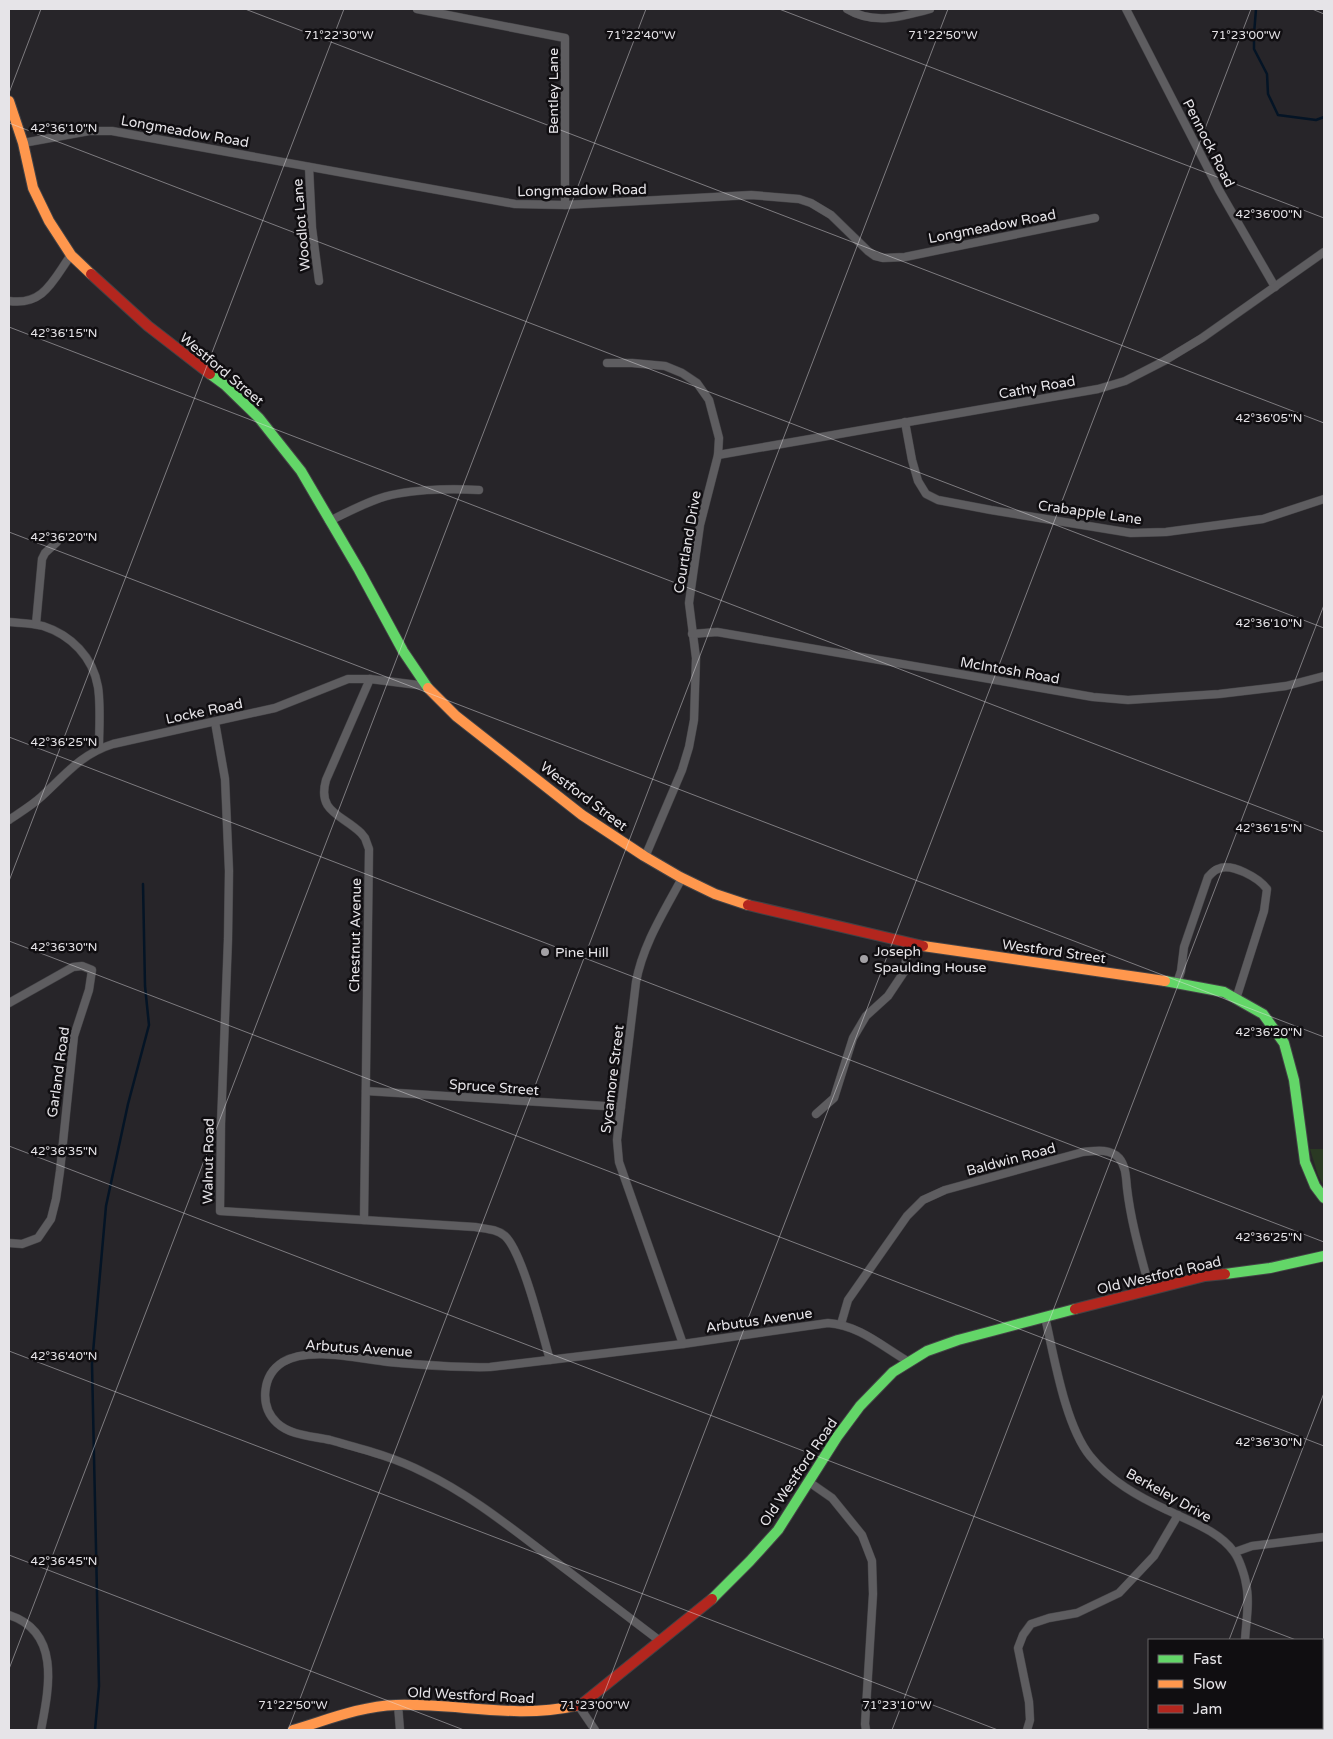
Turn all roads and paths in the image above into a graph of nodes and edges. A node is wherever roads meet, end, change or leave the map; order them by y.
1 (418, 9) edge
2 (847, 9) edge
3 (930, 9) edge
4 (1126, 9) edge
5 (9, 101) edge
6 (23, 143) junction
7 (309, 167) junction
8 (565, 205) junction
9 (1095, 218) dead end
10 (1324, 252) edge
11 (71, 255) junction
12 (319, 281) dead end
13 (1275, 287) junction
14 (9, 301) edge
15 (607, 363) dead end
16 (906, 422) junction
17 (718, 455) junction
18 (479, 490) dead end
19 (1324, 499) edge
20 (329, 521) junction
21 (57, 542) dead end
22 (9, 622) edge
23 (36, 624) junction
24 (692, 634) junction
25 (1324, 676) edge
26 (370, 679) junction
27 (426, 686) junction
28 (215, 722) junction
29 (98, 749) junction
30 (9, 820) edge
31 (645, 857) junction
32 (682, 878) junction
33 (910, 943) junction
34 (1177, 983) junction
35 (1236, 999) junction
36 (9, 1003) edge
37 (366, 1092) junction
38 (621, 1107) junction
39 (816, 1114) dead end
40 (1324, 1198) edge
41 (364, 1220) junction
42 (9, 1243) edge
43 (1324, 1256) edge
44 (1150, 1290) junction
45 (1045, 1317) junction
46 (841, 1324) junction
47 (683, 1344) junction
48 (550, 1360) junction
49 (909, 1362) junction
50 (809, 1482) junction
51 (1178, 1515) junction
52 (1324, 1537) edge
53 (1235, 1552) junction
54 (9, 1615) edge
55 (1245, 1639) edge
56 (660, 1641) junction
57 (398, 1705) junction
58 (578, 1705) junction
59 (41, 1730) edge
60 (293, 1730) edge
61 (400, 1730) edge
62 (595, 1730) edge
63 (866, 1730) edge
64 (1027, 1730) edge

1 - 8 street, Bentley Lane
2 - 3 street
4 - 13 street, Pennock Road
5 - 6 main road, Westford Street
6 - 7 street, Longmeadow Road
6 - 11 main road, Westford Street
7 - 8 street, Longmeadow Road
7 - 12 street, Woodlot Lane
8 - 9 street, Longmeadow Road
10 - 13 street, Cathy Road
11 - 14 street
11 - 20 main road, Westford Street
13 - 16 street, Cathy Road
15 - 17 street, Courtland Drive
16 - 17 street, Cathy Road
16 - 19 street, Crabapple Lane
17 - 24 street, Courtland Drive
18 - 20 street
20 - 27 main road, Westford Street
21 - 23 street
22 - 23 street
23 - 29 street
24 - 25 street, McIntosh Road
24 - 31 street, Courtland Drive
26 - 27 street, Locke Road
26 - 28 street, Locke Road
26 - 37 street, Chestnut Avenue
27 - 31 main road, Westford Street
28 - 29 street, Locke Road
28 - 41 street, Walnut Road
29 - 30 street, Locke Road
31 - 32 main road, Westford Street
32 - 33 main road, Westford Street
32 - 38 street, Sycamore Street
33 - 34 main road, Westford Street
33 - 39 street
34 - 35 main road, Westford Street
34 - 35 street
35 - 40 main road, Westford Street
36 - 42 street, Garland Road
37 - 38 street, Spruce Street
37 - 41 street, Chestnut Avenue
38 - 47 street, Sycamore Street
41 - 48 street, Walnut Road
43 - 44 main road, Old Westford Road
44 - 45 main road, Old Westford Road
44 - 46 street, Baldwin Road
45 - 49 main road, Old Westford Road
45 - 51 street, Berkeley Drive
46 - 47 street, Arbutus Avenue
46 - 49 street, Arbutus Avenue
47 - 48 street, Arbutus Avenue
48 - 56 street, Arbutus Avenue
49 - 50 main road, Old Westford Road
50 - 56 main road, Old Westford Road
50 - 63 street
51 - 53 street, Berkeley Drive
51 - 64 street
52 - 53 street
53 - 55 street, Berkeley Drive
54 - 59 street
56 - 58 main road, Old Westford Road
57 - 58 main road, Old Westford Road
57 - 60 main road, Old Westford Road
57 - 61 street
58 - 62 street

